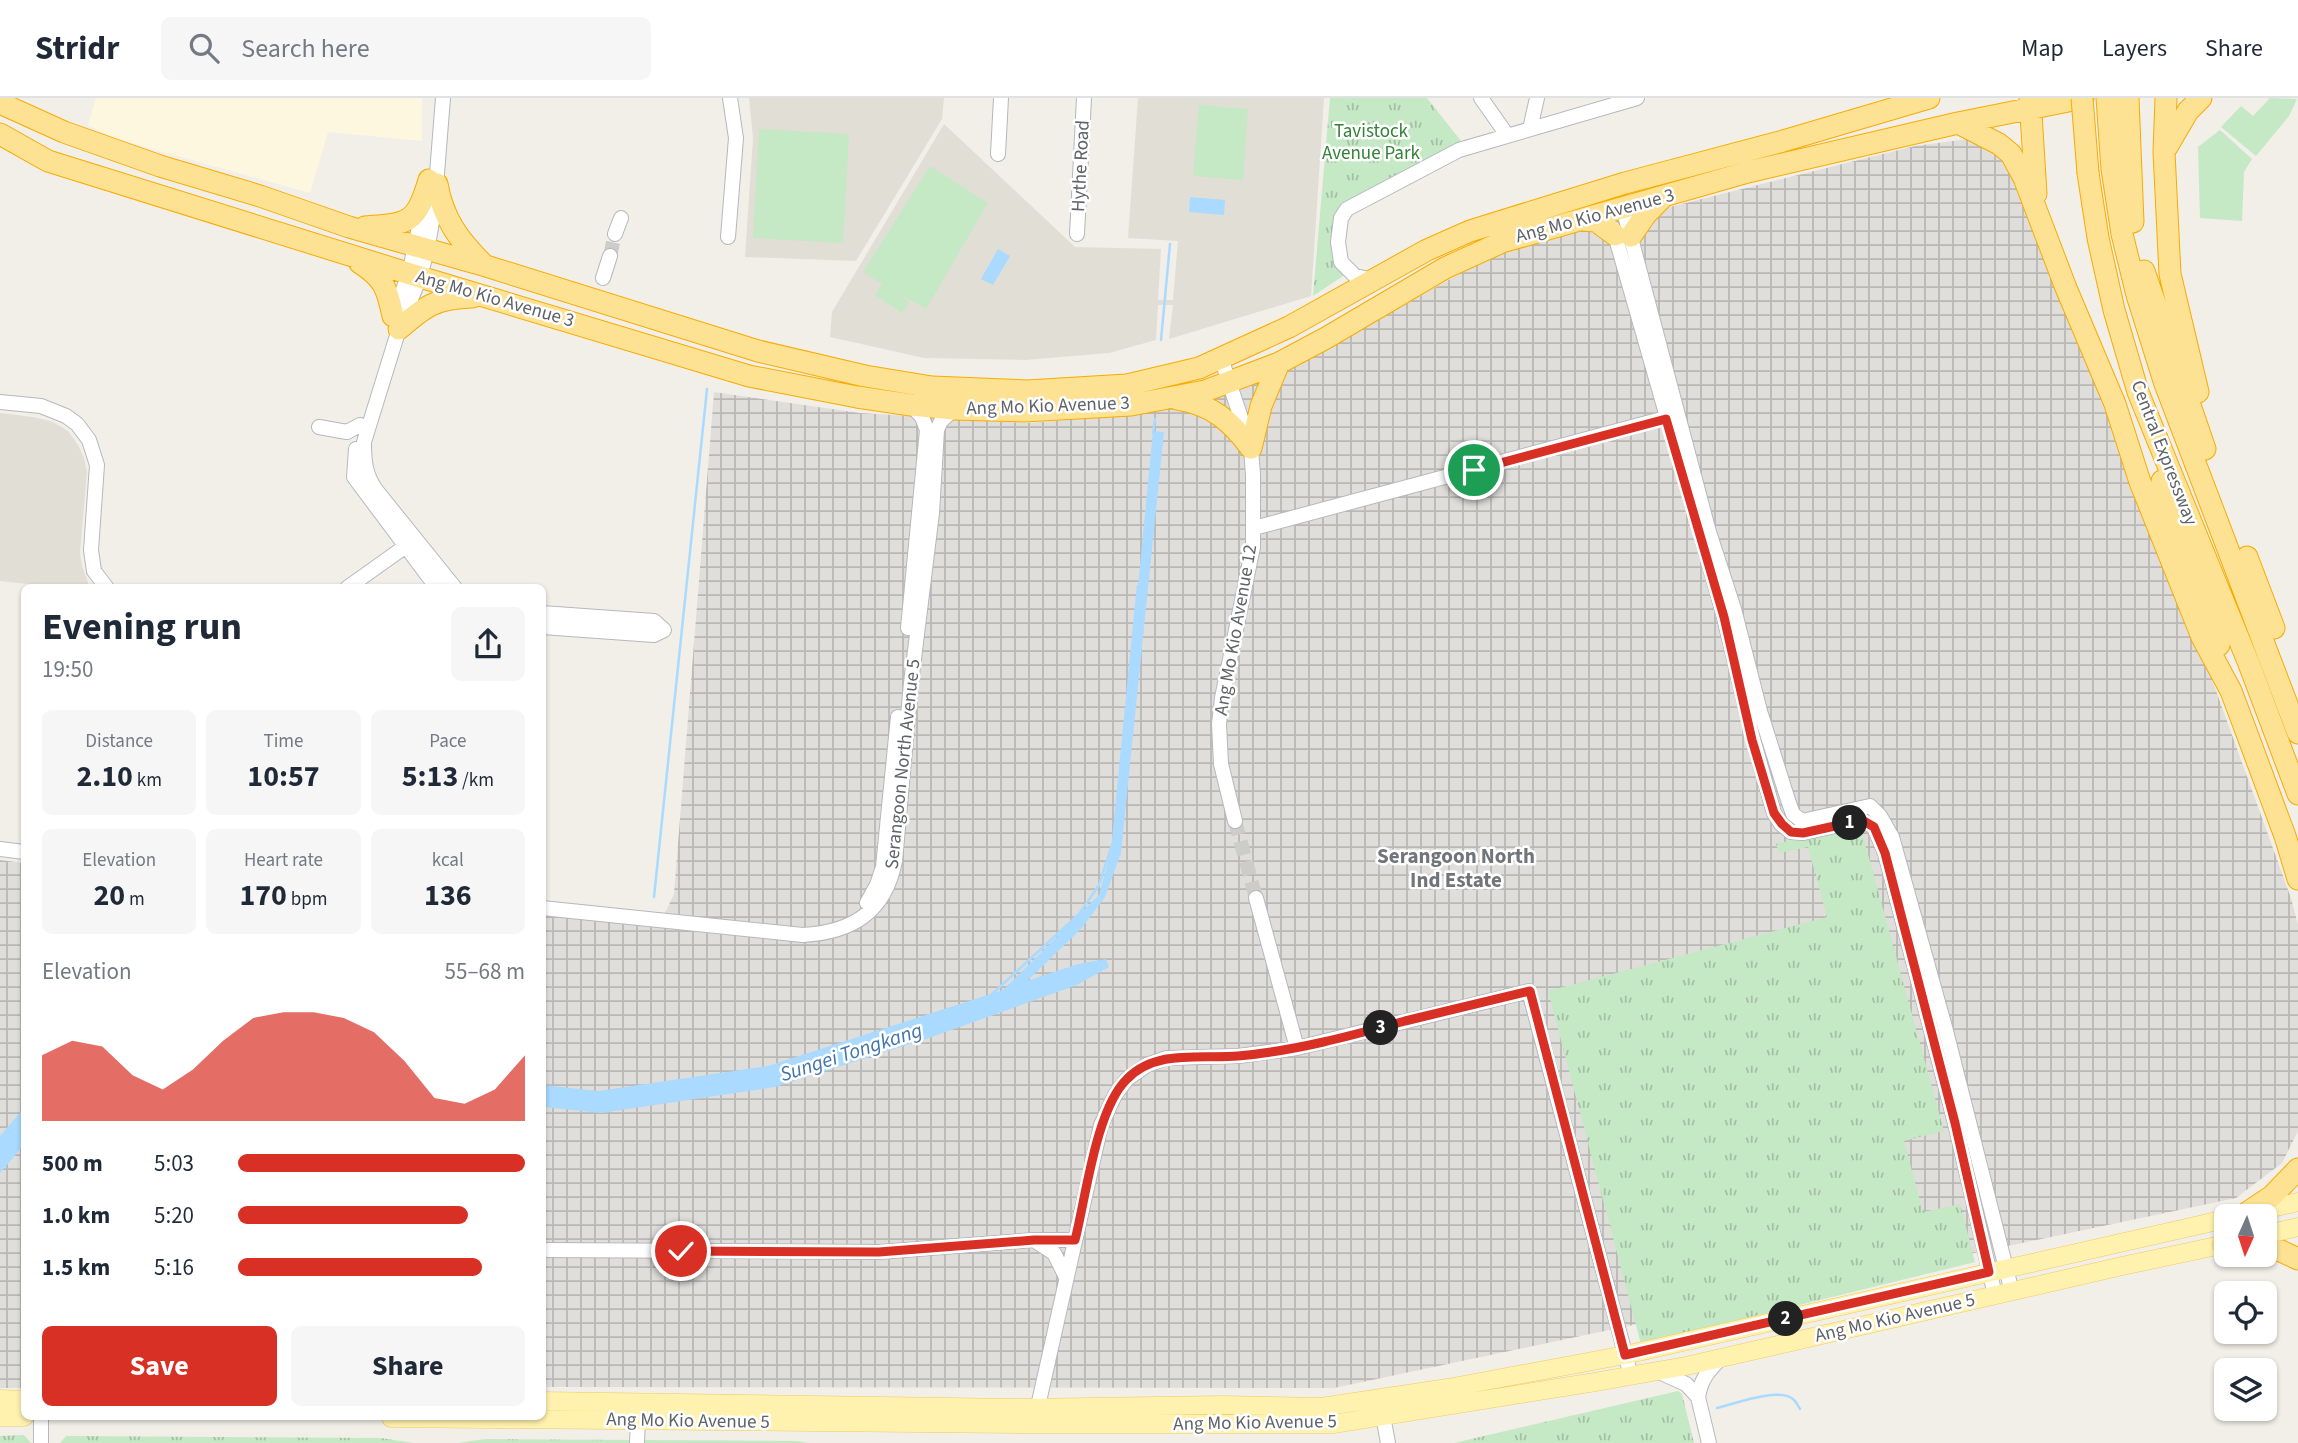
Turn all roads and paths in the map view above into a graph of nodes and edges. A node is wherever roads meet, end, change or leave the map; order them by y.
1 (13, 98) edge
2 (434, 98) edge
3 (443, 98) edge
4 (730, 98) edge
5 (1001, 98) edge
6 (1084, 98) edge
7 (1481, 98) edge
8 (1536, 98) edge
9 (1637, 98) edge
10 (1929, 98) edge
11 (2082, 98) edge
12 (2107, 98) edge
13 (2128, 98) edge
14 (2166, 98) edge
15 (2201, 98) edge
16 (1621, 100) edge
17 (0, 103) edge
18 (2031, 103) edge
19 (1958, 123) junction
20 (1530, 129) junction
21 (64, 132) junction
22 (0, 134) edge
23 (1507, 135) junction
24 (0, 151) edge
25 (2164, 152) junction
26 (998, 154) dead end
27 (48, 161) junction
28 (2121, 168) junction
29 (433, 182) junction
30 (1662, 198) junction
31 (1616, 211) junction
32 (2037, 213) junction
33 (621, 218) dead end
34 (1583, 220) junction
35 (349, 227) junction
36 (1480, 228) junction
37 (615, 234) tunnel mouth
38 (1077, 234) dead end
39 (1623, 235) junction
40 (729, 237) dead end
41 (421, 248) junction
42 (1488, 248) junction
43 (344, 252) junction
44 (610, 256) tunnel mouth
45 (486, 266) junction
46 (414, 275) junction
47 (603, 278) dead end
48 (1374, 279) junction
49 (484, 296) junction
50 (614, 307) junction
51 (396, 323) junction
52 (604, 332) junction
53 (1221, 358) junction
54 (1279, 363) junction
55 (1229, 381) junction
56 (2138, 392) junction
57 (1173, 398) junction
58 (0, 400) edge
59 (911, 405) junction
60 (954, 409) junction
61 (1672, 417) junction
62 (360, 425) junction
63 (318, 427) dead end
64 (1251, 448) junction
65 (2211, 466) junction
66 (1254, 528) junction
67 (409, 543) junction
68 (104, 584) edge
69 (353, 584) edge
70 (434, 584) edge
71 (451, 584) edge
72 (546, 614) edge
73 (546, 627) edge
74 (2231, 691) junction
75 (2298, 693) edge
76 (2298, 733) edge
77 (2298, 794) edge
78 (1235, 821) tunnel mouth
79 (0, 847) edge
80 (21, 849) edge
81 (2298, 878) edge
82 (1256, 898) tunnel mouth
83 (546, 900) edge
84 (546, 908) edge
85 (1297, 1048) junction
86 (2298, 1169) edge
87 (2298, 1202) edge
88 (2258, 1204) edge
89 (2277, 1207) edge
90 (2214, 1221) edge
91 (2298, 1227) edge
92 (2277, 1232) edge
93 (1034, 1240) junction
94 (1075, 1240) junction
95 (2000, 1240) junction
96 (2214, 1247) edge
97 (546, 1250) edge
98 (2277, 1251) edge
99 (2298, 1259) edge
100 (2028, 1264) junction
101 (2006, 1268) junction
102 (1989, 1272) junction
103 (1968, 1276) junction
104 (1066, 1278) junction
105 (2004, 1294) junction
106 (1973, 1300) junction
107 (1625, 1355) junction
108 (1722, 1357) junction
109 (1657, 1371) junction
110 (1630, 1376) junction
111 (1698, 1397) junction
112 (0, 1399) edge
113 (21, 1400) edge
114 (546, 1401) edge
115 (713, 1402) junction
116 (1035, 1416) junction
117 (1383, 1416) junction
118 (0, 1418) edge
119 (21, 1418) edge
120 (41, 1420) edge
121 (546, 1420) edge
122 (638, 1421) junction
123 (724, 1422) junction
124 (41, 1443) edge
125 (637, 1443) edge
126 (1388, 1443) edge
127 (1709, 1443) edge

1 - 21 highway
2 - 29 street
3 - 29 street
4 - 40 street
5 - 26 street
6 - 38 street, Hythe Road
7 - 23 street
8 - 20 street
9 - 16 street
10 - 36 highway, Ang Mo Kio Avenue 3
11 - 18 highway, Ang Mo Kio Avenue 3
11 - 56 highway, Central Expressway, bridge
12 - 28 highway, Central Expressway
13 - 28 highway
14 - 25 highway
15 - 25 highway
16 - 20 street
17 - 21 highway, Ang Mo Kio Avenue 3
18 - 19 highway, Ang Mo Kio Avenue 3
18 - 32 highway
19 - 30 highway, Ang Mo Kio Avenue 3
19 - 32 highway
20 - 23 street
21 - 35 highway, Ang Mo Kio Avenue 3
22 - 27 highway, Ang Mo Kio Avenue 3
23 - 48 street
24 - 27 highway
25 - 65 highway
27 - 43 highway, Ang Mo Kio Avenue 3
28 - 65 highway
28 - 76 highway, Central Expressway
29 - 35 highway
29 - 41 street
29 - 45 highway
30 - 31 highway, Ang Mo Kio Avenue 3
30 - 39 highway
31 - 34 highway, Ang Mo Kio Avenue 3
31 - 39 street
32 - 74 highway
33 - 37 street
34 - 39 highway
34 - 42 highway, Ang Mo Kio Avenue 3
35 - 41 highway, Ang Mo Kio Avenue 3
36 - 42 highway
36 - 48 highway, Ang Mo Kio Avenue 3
39 - 61 street
41 - 45 highway, Ang Mo Kio Avenue 3
41 - 46 street
42 - 54 highway, Ang Mo Kio Avenue 3
43 - 46 highway, Ang Mo Kio Avenue 3
43 - 51 highway
44 - 47 street
45 - 50 highway, Ang Mo Kio Avenue 3
46 - 49 highway, Ang Mo Kio Avenue 3
46 - 51 street
48 - 53 highway, Ang Mo Kio Avenue 3
49 - 51 highway
49 - 52 highway, Ang Mo Kio Avenue 3
50 - 52 highway
50 - 53 highway, Ang Mo Kio Avenue 3
51 - 62 street
51 - 67 street
52 - 59 highway, Ang Mo Kio Avenue 3
53 - 55 street, Ang Mo Kio Avenue 12
54 - 55 highway, Ang Mo Kio Avenue 3
54 - 64 highway
55 - 57 highway, Ang Mo Kio Avenue 3
55 - 64 street, Ang Mo Kio Avenue 12
56 - 74 highway
56 - 77 highway, Central Expressway
57 - 60 highway, Ang Mo Kio Avenue 3
57 - 64 highway
58 - 68 street
59 - 60 highway, Ang Mo Kio Avenue 3
59 - 83 street, Serangoon North Avenue 5
60 - 84 street, Serangoon North Avenue 5
61 - 66 street
61 - 95 street
61 - 102 street
62 - 63 street
62 - 67 street
64 - 66 street, Ang Mo Kio Avenue 12
65 - 75 highway
66 - 78 street, Ang Mo Kio Avenue 12
67 - 69 street
67 - 70 street
67 - 71 street
72 - 73 street
74 - 81 highway
79 - 80 street
82 - 85 street
85 - 94 street
85 - 107 street
86 - 88 highway
87 - 89 main road, Ang Mo Kio Avenue 5
90 - 100 main road, Ang Mo Kio Avenue 5
91 - 92 main road
93 - 94 street
93 - 97 street
93 - 104 street
94 - 104 street
95 - 100 street
95 - 101 street
96 - 105 main road, Ang Mo Kio Avenue 5
98 - 99 highway
100 - 101 main road, Ang Mo Kio Avenue 5
101 - 102 main road, Ang Mo Kio Avenue 5
101 - 105 street
102 - 103 main road, Ang Mo Kio Avenue 5
102 - 105 street
103 - 106 street
103 - 107 main road, Ang Mo Kio Avenue 5
104 - 116 street
105 - 106 main road, Ang Mo Kio Avenue 5
106 - 108 main road, Ang Mo Kio Avenue 5
107 - 110 street
107 - 116 main road, Ang Mo Kio Avenue 5
108 - 109 main road, Ang Mo Kio Avenue 5
108 - 111 street
109 - 110 main road, Ang Mo Kio Avenue 5
109 - 111 street
110 - 117 main road, Ang Mo Kio Avenue 5
111 - 127 street
112 - 113 main road
114 - 115 main road, Ang Mo Kio Avenue 5
115 - 116 main road, Ang Mo Kio Avenue 5
115 - 123 main road
116 - 117 main road, Ang Mo Kio Avenue 5
116 - 123 main road, Ang Mo Kio Avenue 5
117 - 126 street
118 - 119 main road
120 - 124 street
121 - 122 main road, Ang Mo Kio Avenue 5
122 - 123 main road, Ang Mo Kio Avenue 5
122 - 125 street

